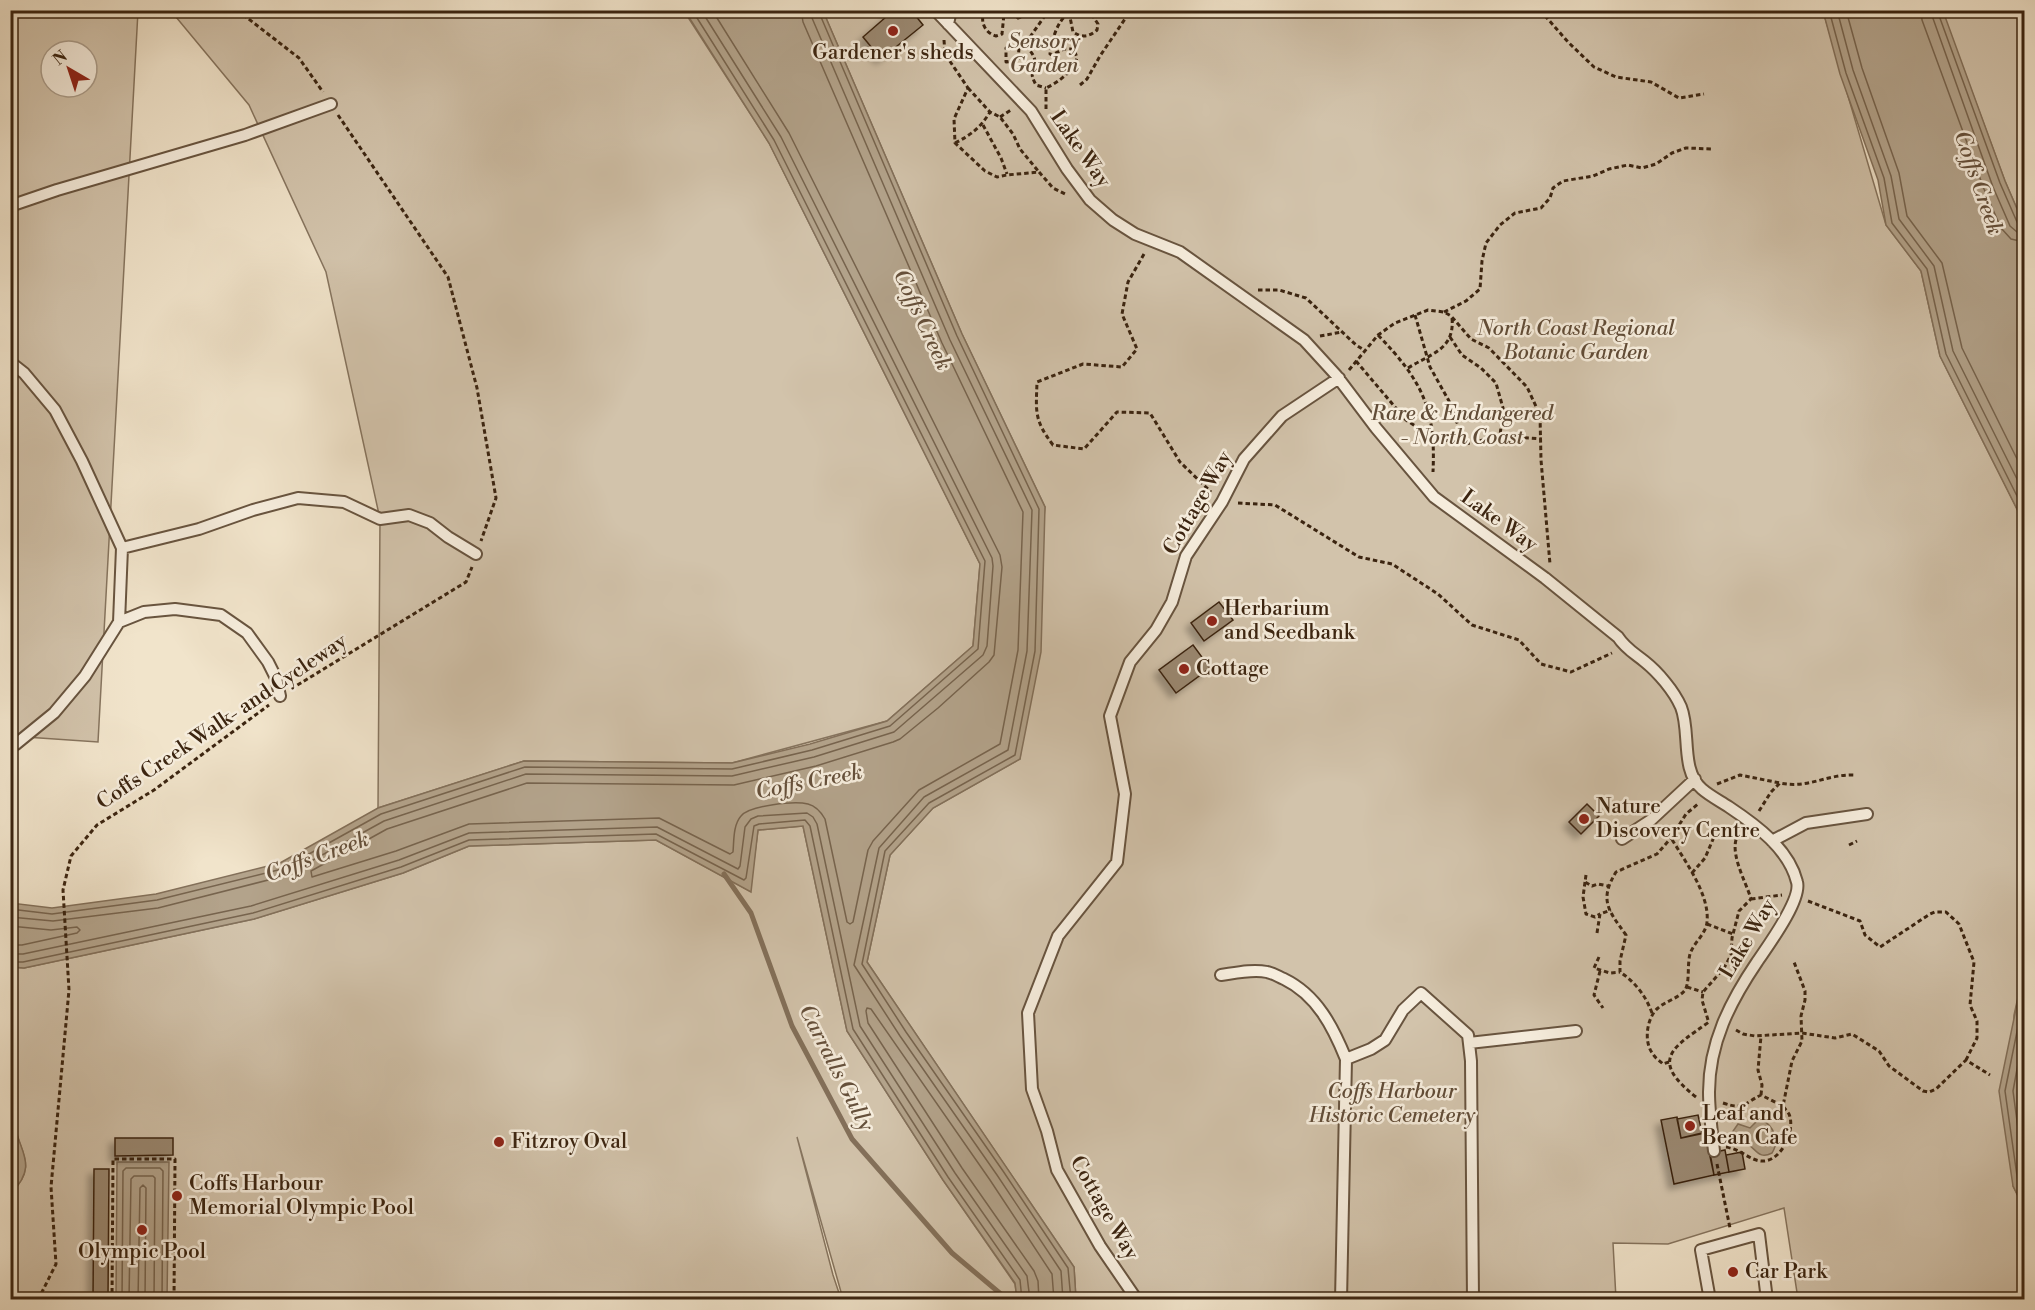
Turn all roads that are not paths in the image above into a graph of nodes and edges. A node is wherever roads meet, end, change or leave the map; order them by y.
1 (935, 10) edge
2 (951, 10) edge
3 (948, 24) junction
4 (331, 104) road end
5 (10, 206) edge
6 (10, 362) edge
7 (1339, 378) junction
8 (122, 548) junction
9 (476, 554) road end
10 (119, 622) junction
11 (280, 696) road end
12 (10, 746) edge
13 (1695, 779) junction
14 (1867, 814) dead end
15 (1622, 839) dead end
16 (1772, 841) junction
17 (1221, 975) dead end
18 (1576, 1031) dead end
19 (1469, 1043) junction
20 (1346, 1059) junction
21 (1714, 1148) road end
22 (1137, 1299) edge
23 (1341, 1299) edge
24 (1473, 1299) edge
25 (1710, 1299) edge
26 (1767, 1299) edge

1 - 3 lane, Lake Way
2 - 3 lane
3 - 7 lane, Lake Way
4 - 5 lane
6 - 8 lane
7 - 13 lane, Lake Way
7 - 22 lane, Cottage Way
8 - 9 lane
8 - 10 lane
10 - 11 lane
10 - 12 lane
13 - 15 lane
13 - 16 lane, Lake Way
14 - 16 lane
16 - 21 lane, Lake Way
17 - 20 lane
18 - 19 lane
19 - 20 lane
19 - 24 lane
20 - 23 lane
25 - 26 lane

